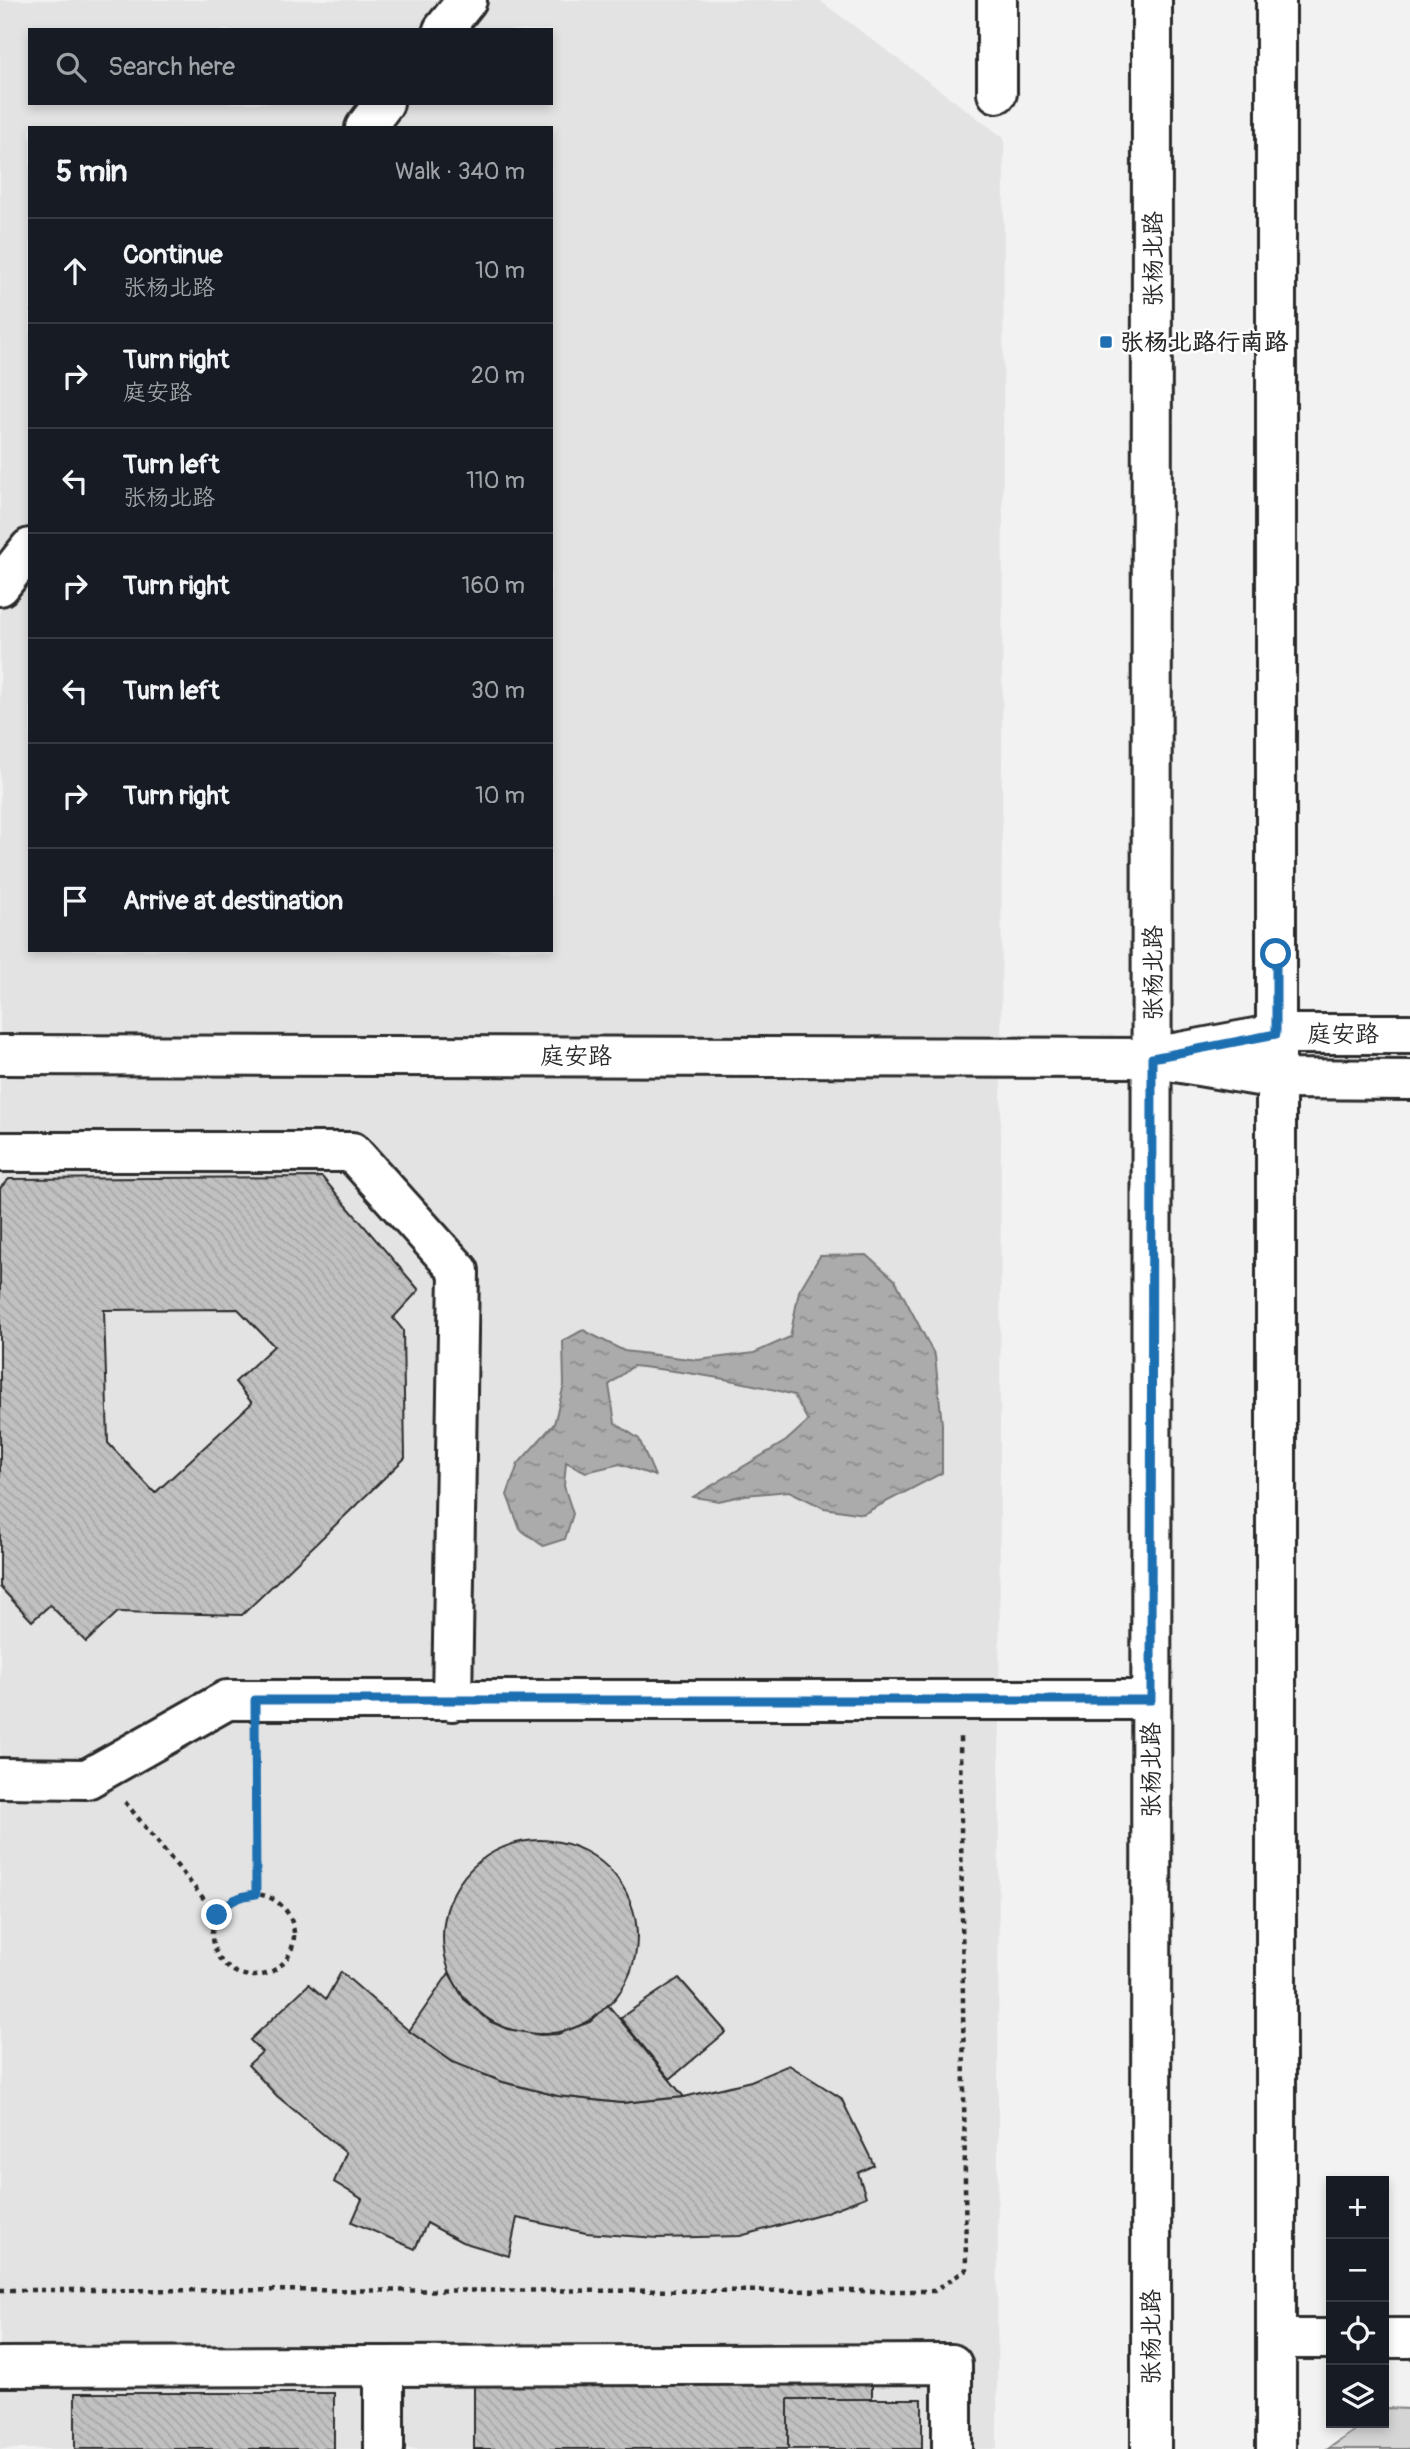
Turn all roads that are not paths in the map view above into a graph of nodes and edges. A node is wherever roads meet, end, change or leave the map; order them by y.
1 (467, 0) edge
2 (996, 0) edge
3 (1152, 0) edge
4 (1276, 0) edge
5 (445, 28) edge
6 (997, 93) dead end
7 (382, 105) edge
8 (367, 126) edge
9 (28, 551) edge
10 (0, 586) edge
11 (1276, 1034) junction
12 (1410, 1034) edge
13 (0, 1055) edge
14 (1152, 1058) junction
15 (1276, 1079) junction
16 (1410, 1080) edge
17 (0, 1152) edge
18 (452, 1700) junction
19 (1151, 1700) junction
20 (0, 1778) edge
21 (1410, 2337) edge
22 (1389, 2338) edge
23 (1276, 2339) junction
24 (1326, 2339) edge
25 (384, 2365) junction
26 (0, 2367) edge
27 (384, 2449) edge
28 (952, 2449) edge
29 (1151, 2449) edge
30 (1276, 2449) edge

1 - 5 main road
2 - 6 main road
3 - 14 main road, 张杨北路
4 - 11 main road
7 - 8 main road
9 - 10 main road
11 - 12 main road, 庭安路
11 - 14 main road, 庭安路
11 - 15 main road
13 - 14 main road, 庭安路
14 - 15 main road, 庭安路
14 - 19 main road, 张杨北路
15 - 16 main road, 庭安路
15 - 23 main road
17 - 18 main road
18 - 19 main road
18 - 20 main road
19 - 29 main road, 张杨北路
21 - 22 main road
23 - 24 main road
23 - 30 main road
25 - 26 main road
25 - 27 main road
25 - 28 main road

